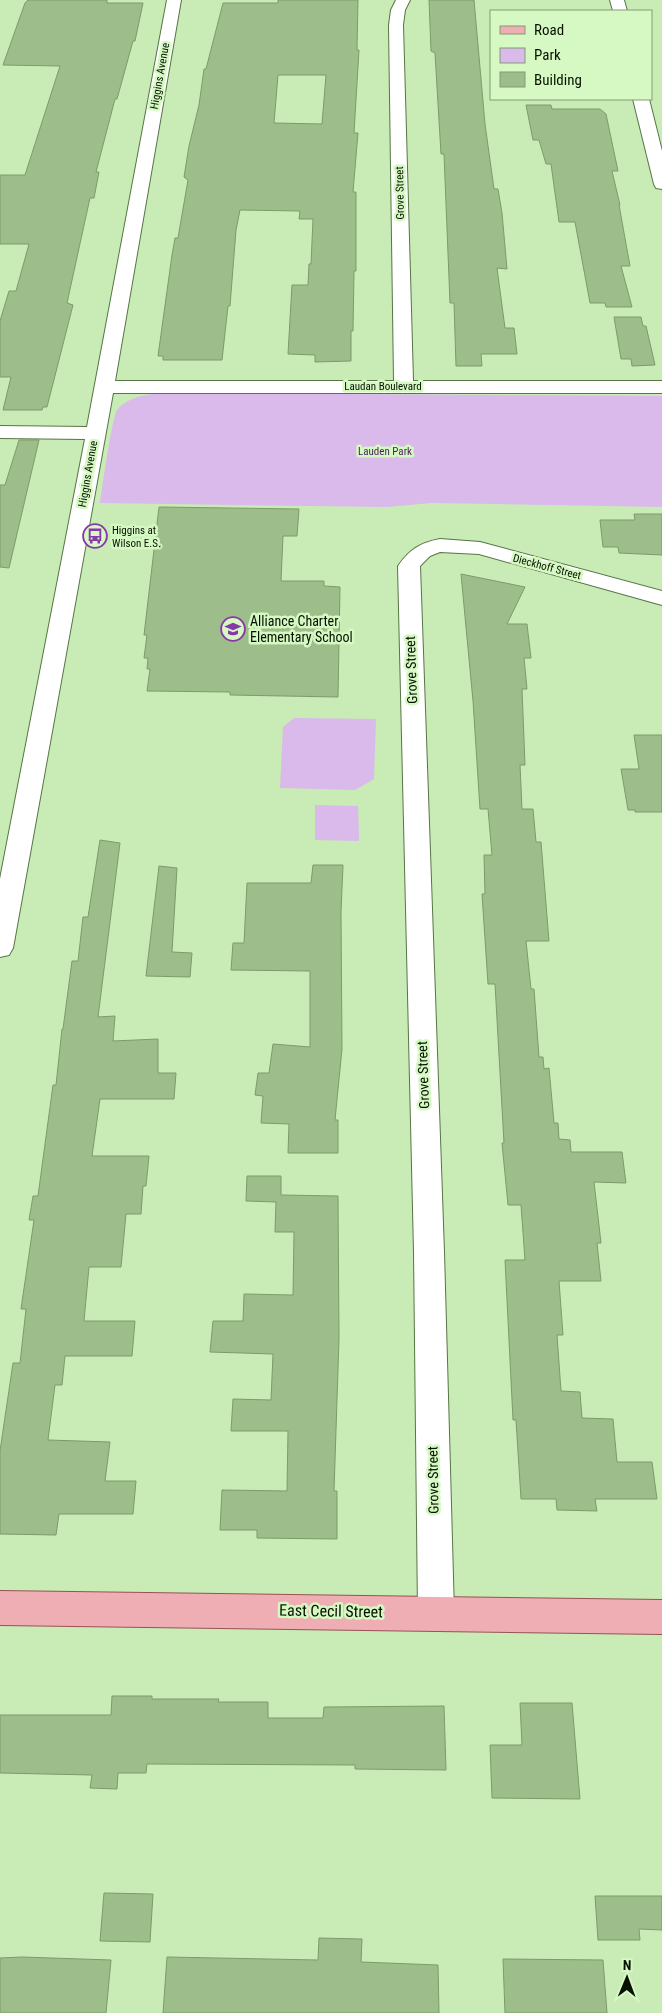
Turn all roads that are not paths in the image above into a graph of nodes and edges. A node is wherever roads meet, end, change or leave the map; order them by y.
1 (174, 0) edge
2 (403, 0) edge
3 (641, 100) edge
4 (662, 184) edge
5 (404, 386) junction
6 (104, 387) junction
7 (662, 387) edge
8 (0, 432) edge
9 (96, 432) junction
10 (430, 547) joint
11 (662, 598) edge
12 (0, 948) edge
13 (0, 1608) edge
14 (436, 1613) junction
15 (662, 1617) edge

1 - 6 street, Higgins Avenue
2 - 5 street, Grove Street
3 - 4 street
5 - 6 street, Laudan Boulevard
5 - 7 street, Laudan Boulevard
6 - 9 street, Higgins Avenue
8 - 9 street
9 - 12 street, Higgins Avenue
10 - 11 street, Dieckhoff Street
10 - 14 street, Grove Street
13 - 14 main road, East Cecil Street
14 - 15 main road, East Cecil Street

